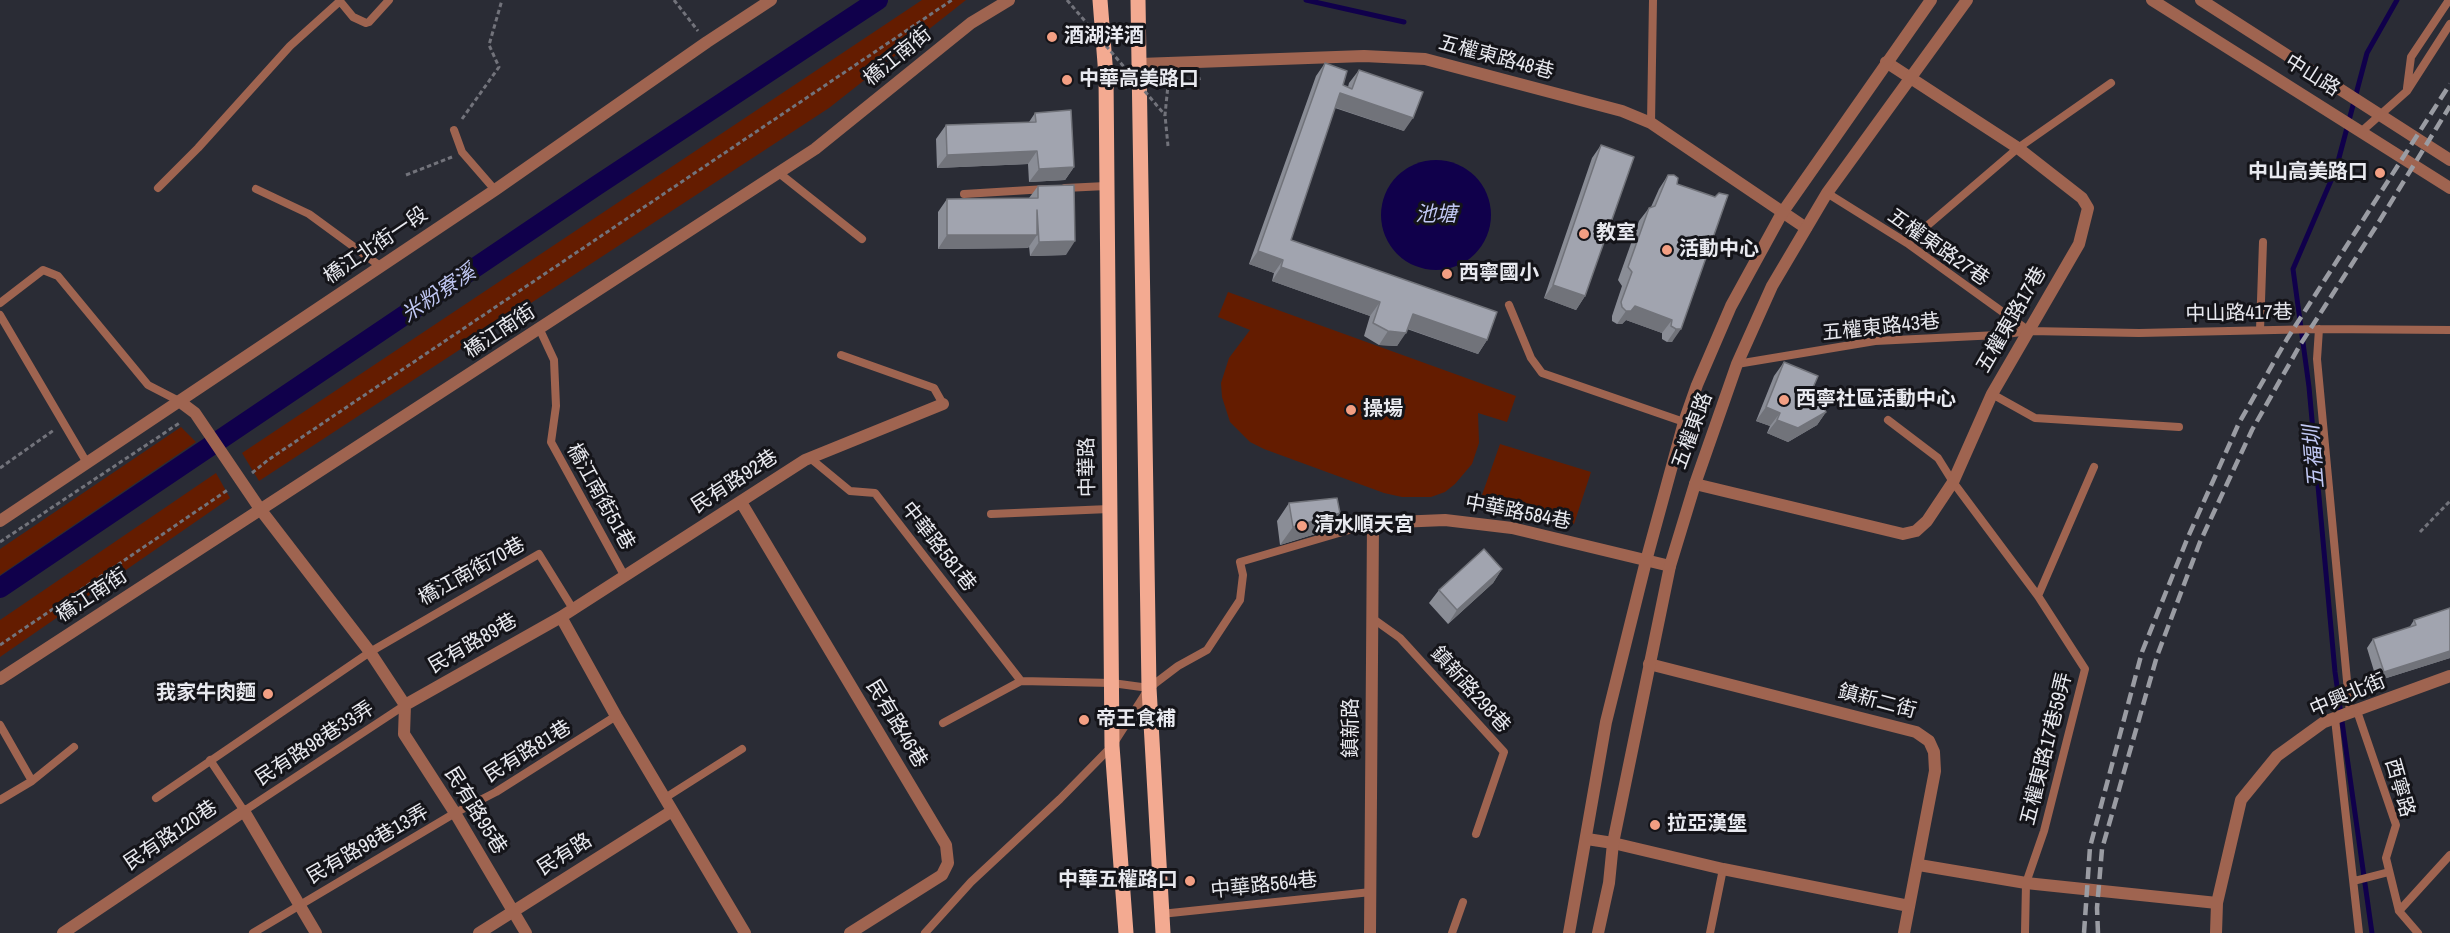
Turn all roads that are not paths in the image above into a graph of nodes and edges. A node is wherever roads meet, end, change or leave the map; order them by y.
1 (339, 0) edge
2 (389, 0) edge
3 (771, 0) edge
4 (1009, 0) edge
5 (1100, 0) edge
6 (1138, 0) edge
7 (1653, 0) edge
8 (1931, 0) edge
9 (1967, 0) edge
10 (2152, 0) edge
11 (2201, 0) edge
12 (2449, 0) edge
13 (2450, 24) edge
14 (1886, 62) junction
15 (1140, 64) junction
16 (1911, 77) junction
17 (2111, 83) dead end
18 (2407, 91) junction
19 (2379, 116) junction
20 (1651, 123) junction
21 (454, 130) road end
22 (2362, 131) junction
23 (2018, 148) junction
24 (2450, 159) edge
25 (779, 173) junction
26 (2449, 184) edge
27 (1107, 186) junction
28 (158, 188) dead end
29 (256, 189) dead end
30 (495, 190) junction
31 (1827, 193) junction
32 (964, 194) dead end
33 (1782, 213) junction
34 (1806, 228) junction
35 (862, 239) dead end
36 (2263, 242) dead end
37 (1907, 243) junction
38 (380, 266) junction
39 (0, 303) edge
40 (1509, 305) dead end
41 (0, 315) edge
42 (2319, 329) junction
43 (540, 330) junction
44 (2260, 330) junction
45 (2450, 330) edge
46 (2029, 331) junction
47 (841, 355) dead end
48 (1737, 364) junction
49 (1992, 394) junction
50 (179, 401) junction
51 (943, 404) joint
52 (1888, 420) dead end
53 (1684, 422) junction
54 (2179, 427) dead end
55 (810, 458) junction
56 (87, 463) junction
57 (2094, 467) dead end
58 (1953, 482) junction
59 (1695, 484) junction
60 (741, 502) junction
61 (260, 509) junction
62 (1109, 509) junction
63 (991, 514) dead end
64 (0, 520) edge
65 (1373, 523) junction
66 (1646, 561) junction
67 (1670, 566) junction
68 (624, 575) junction
69 (2038, 596) junction
70 (573, 609) junction
71 (561, 617) junction
72 (1372, 618) junction
73 (370, 652) junction
74 (1649, 664) junction
75 (2450, 676) edge
76 (0, 679) edge
77 (1021, 681) junction
78 (1112, 683) junction
79 (1149, 688) junction
80 (405, 705) junction
81 (2354, 712) junction
82 (616, 716) junction
83 (2335, 719) junction
84 (943, 723) dead end
85 (0, 725) edge
86 (1112, 746) junction
87 (74, 747) dead end
88 (742, 749) dead end
89 (210, 760) junction
90 (32, 781) junction
91 (156, 798) dead end
92 (665, 798) junction
93 (0, 800) edge
94 (244, 811) junction
95 (672, 811) junction
96 (455, 813) junction
97 (1476, 834) dead end
98 (1587, 839) junction
99 (1612, 843) junction
100 (2450, 855) edge
101 (1919, 865) junction
102 (1723, 869) junction
103 (2389, 872) junction
104 (2354, 881) junction
105 (2026, 883) junction
106 (1371, 892) junction
107 (1463, 902) dead end
108 (2217, 903) junction
109 (299, 905) junction
110 (1909, 906) junction
111 (513, 911) junction
112 (2399, 911) junction
113 (1161, 914) junction
114 (63, 933) edge
115 (253, 933) edge
116 (315, 933) edge
117 (479, 933) edge
118 (526, 933) edge
119 (745, 933) edge
120 (850, 933) edge
121 (925, 933) edge
122 (1126, 933) edge
123 (1163, 933) edge
124 (1370, 933) edge
125 (1452, 933) edge
126 (1569, 933) edge
127 (1598, 933) edge
128 (1710, 933) edge
129 (1904, 933) edge
130 (2025, 933) edge
131 (2216, 933) edge
132 (2359, 933) edge
133 (2418, 933) edge

1 - 2 lane
1 - 28 lane
3 - 30 street, 橋江北街一段
4 - 25 street, 橋江南街
5 - 27 main road, 中華路
6 - 15 main road
7 - 20 lane
8 - 14 street, 五權東路
9 - 16 street, 五權東路
10 - 22 street, 中山路
11 - 19 street, 中山路
12 - 18 lane
13 - 18 lane
14 - 16 street, 五權東路17巷
14 - 33 street, 五權東路
15 - 20 street, 五權東路48巷
15 - 79 main road
16 - 23 street, 五權東路17巷
16 - 31 street, 五權東路
17 - 23 lane
18 - 19 lane
19 - 22 lane
19 - 24 street, 中山路
20 - 33 street, 五權東路48巷
21 - 30 lane
22 - 26 street, 中山路
23 - 37 lane
23 - 46 street, 五權東路17巷
25 - 35 lane
25 - 43 street, 橋江南街
27 - 32 lane
27 - 62 main road, 中華路
29 - 38 lane
30 - 38 street, 橋江北街一段
31 - 34 street, 五權東路
31 - 37 lane, 五權東路27巷
33 - 34 street, 五權東路48巷
33 - 53 street, 五權東路
34 - 48 street, 五權東路
36 - 44 lane
37 - 46 lane, 五權東路27巷
38 - 50 street, 橋江北街一段
39 - 50 lane
40 - 53 lane
41 - 56 lane
42 - 44 lane, 中山路417巷
42 - 45 lane, 中山路417巷
42 - 81 lane, 西寧路
43 - 61 street, 橋江南街
43 - 68 lane, 橋江南街51巷
44 - 46 lane, 中山路417巷
46 - 48 lane, 五權東路43巷
46 - 49 street, 五權東路17巷
47 - 51 lane
48 - 59 street, 五權東路
49 - 54 lane
49 - 58 street, 五權東路17巷
50 - 56 street, 橋江北街一段
50 - 61 street
51 - 55 street, 民有路92巷
52 - 58 lane, 五權東路17巷59弄
53 - 66 street, 五權東路
55 - 60 street, 民有路92巷
55 - 77 lane, 中華路581巷
56 - 64 street, 橋江北街一段
57 - 69 lane
58 - 59 street, 五權東路17巷
58 - 69 lane, 五權東路17巷59弄
59 - 67 street, 五權東路
60 - 68 street, 民有路92巷
60 - 120 street, 民有路46巷
61 - 73 street
61 - 76 street, 橋江南街
62 - 63 lane
62 - 78 main road, 中華路
65 - 66 street, 中華路584巷
65 - 72 street, 鎮新路
65 - 79 lane, 中華路584巷
66 - 67 street, 中華路584巷
66 - 98 street, 五權東路
67 - 74 street, 五權東路
68 - 70 street, 民有路92巷
69 - 105 lane, 五權東路17巷59弄
70 - 71 street, 民有路92巷
70 - 73 lane, 橋江南街70巷
71 - 80 street, 民有路89巷
71 - 82 street
72 - 97 lane, 鎮新路298巷
72 - 106 street, 鎮新路
73 - 80 street
73 - 89 lane, 橋江南街70巷
74 - 99 street, 五權東路
74 - 101 street, 鎮新二街
75 - 81 street, 中興北街
77 - 78 lane
77 - 84 lane
78 - 79 lane
78 - 86 main road, 中華路
79 - 86 lane, 中華路584巷
79 - 113 main road
80 - 94 lane, 民有路98巷33弄
80 - 96 street, 民有路95巷
81 - 83 street, 中興北街
81 - 103 lane, 西寧路
82 - 92 street
82 - 96 lane, 民有路81巷
83 - 104 lane
83 - 108 street, 中興北街
85 - 90 lane
86 - 121 lane
86 - 122 main road, 中華路
87 - 90 lane
88 - 92 lane
89 - 91 lane, 橋江南街70巷
89 - 94 lane
90 - 93 lane
92 - 95 street
94 - 109 street, 民有路120巷
94 - 114 street, 民有路120巷
95 - 111 street, 民有路
95 - 119 street
96 - 109 lane, 民有路98巷13弄
96 - 111 street, 民有路95巷
98 - 99 street
98 - 126 street, 五權東路
99 - 102 street
99 - 127 street, 五權東路
100 - 112 lane
101 - 105 street
101 - 110 street, 鎮新二街
102 - 110 street
102 - 128 lane
103 - 104 lane
103 - 112 lane, 西寧路
104 - 132 lane
105 - 108 street
105 - 130 lane, 五權東路17巷59弄
106 - 113 lane, 中華路564巷
106 - 124 street, 鎮新路
107 - 125 lane
108 - 131 street, 中興北街
109 - 115 lane, 民有路98巷13弄
109 - 116 street, 民有路120巷
110 - 129 street, 鎮新二街
111 - 117 street, 民有路
111 - 118 street, 民有路95巷
112 - 133 lane, 西寧路
113 - 123 main road

